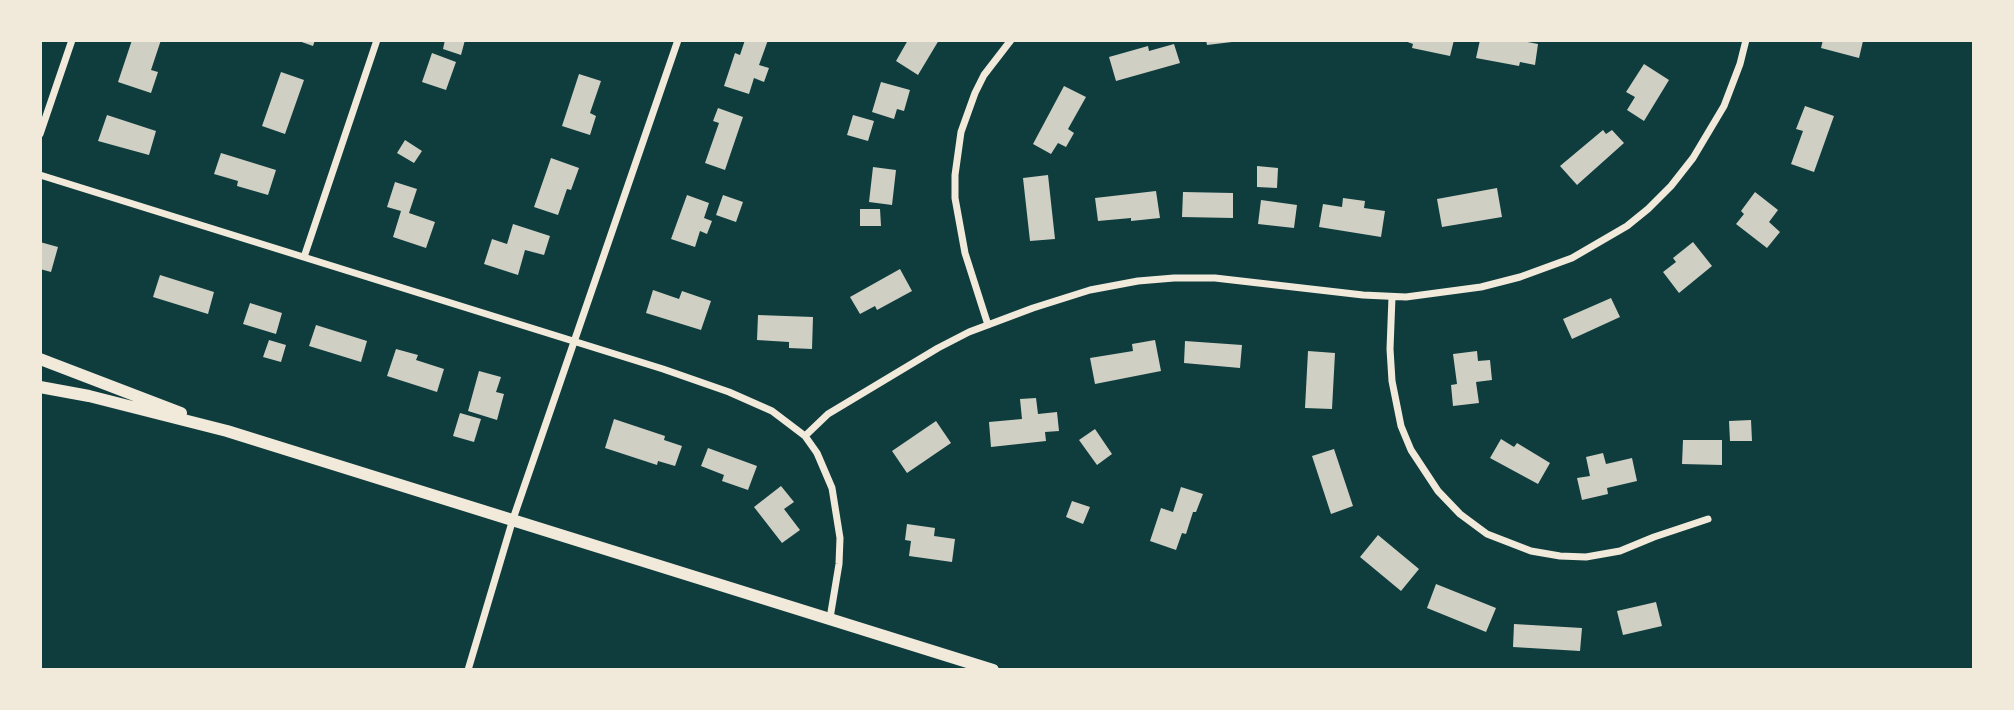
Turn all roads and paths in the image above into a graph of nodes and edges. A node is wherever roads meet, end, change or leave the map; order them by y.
1 (72, 40) edge
2 (377, 40) edge
3 (678, 40) edge
4 (1011, 40) edge
5 (1746, 40) edge
6 (40, 134) edge
7 (40, 175) edge
8 (304, 257) junction
9 (1392, 297) junction
10 (988, 325) junction
11 (575, 341) junction
12 (41, 363) edge
13 (40, 387) edge
14 (227, 431) junction
15 (804, 436) junction
16 (513, 519) junction
17 (1708, 519) dead end
18 (830, 618) junction
19 (468, 670) edge
20 (993, 670) edge

1 - 6 street
2 - 8 street
3 - 11 street
4 - 10 street
5 - 9 street
7 - 8 street
8 - 11 street
9 - 10 street
9 - 17 street
10 - 15 street
11 - 15 street
11 - 16 street
12 - 14 street
13 - 14 street
14 - 16 street
15 - 18 street
16 - 18 street
16 - 19 street
18 - 20 street

